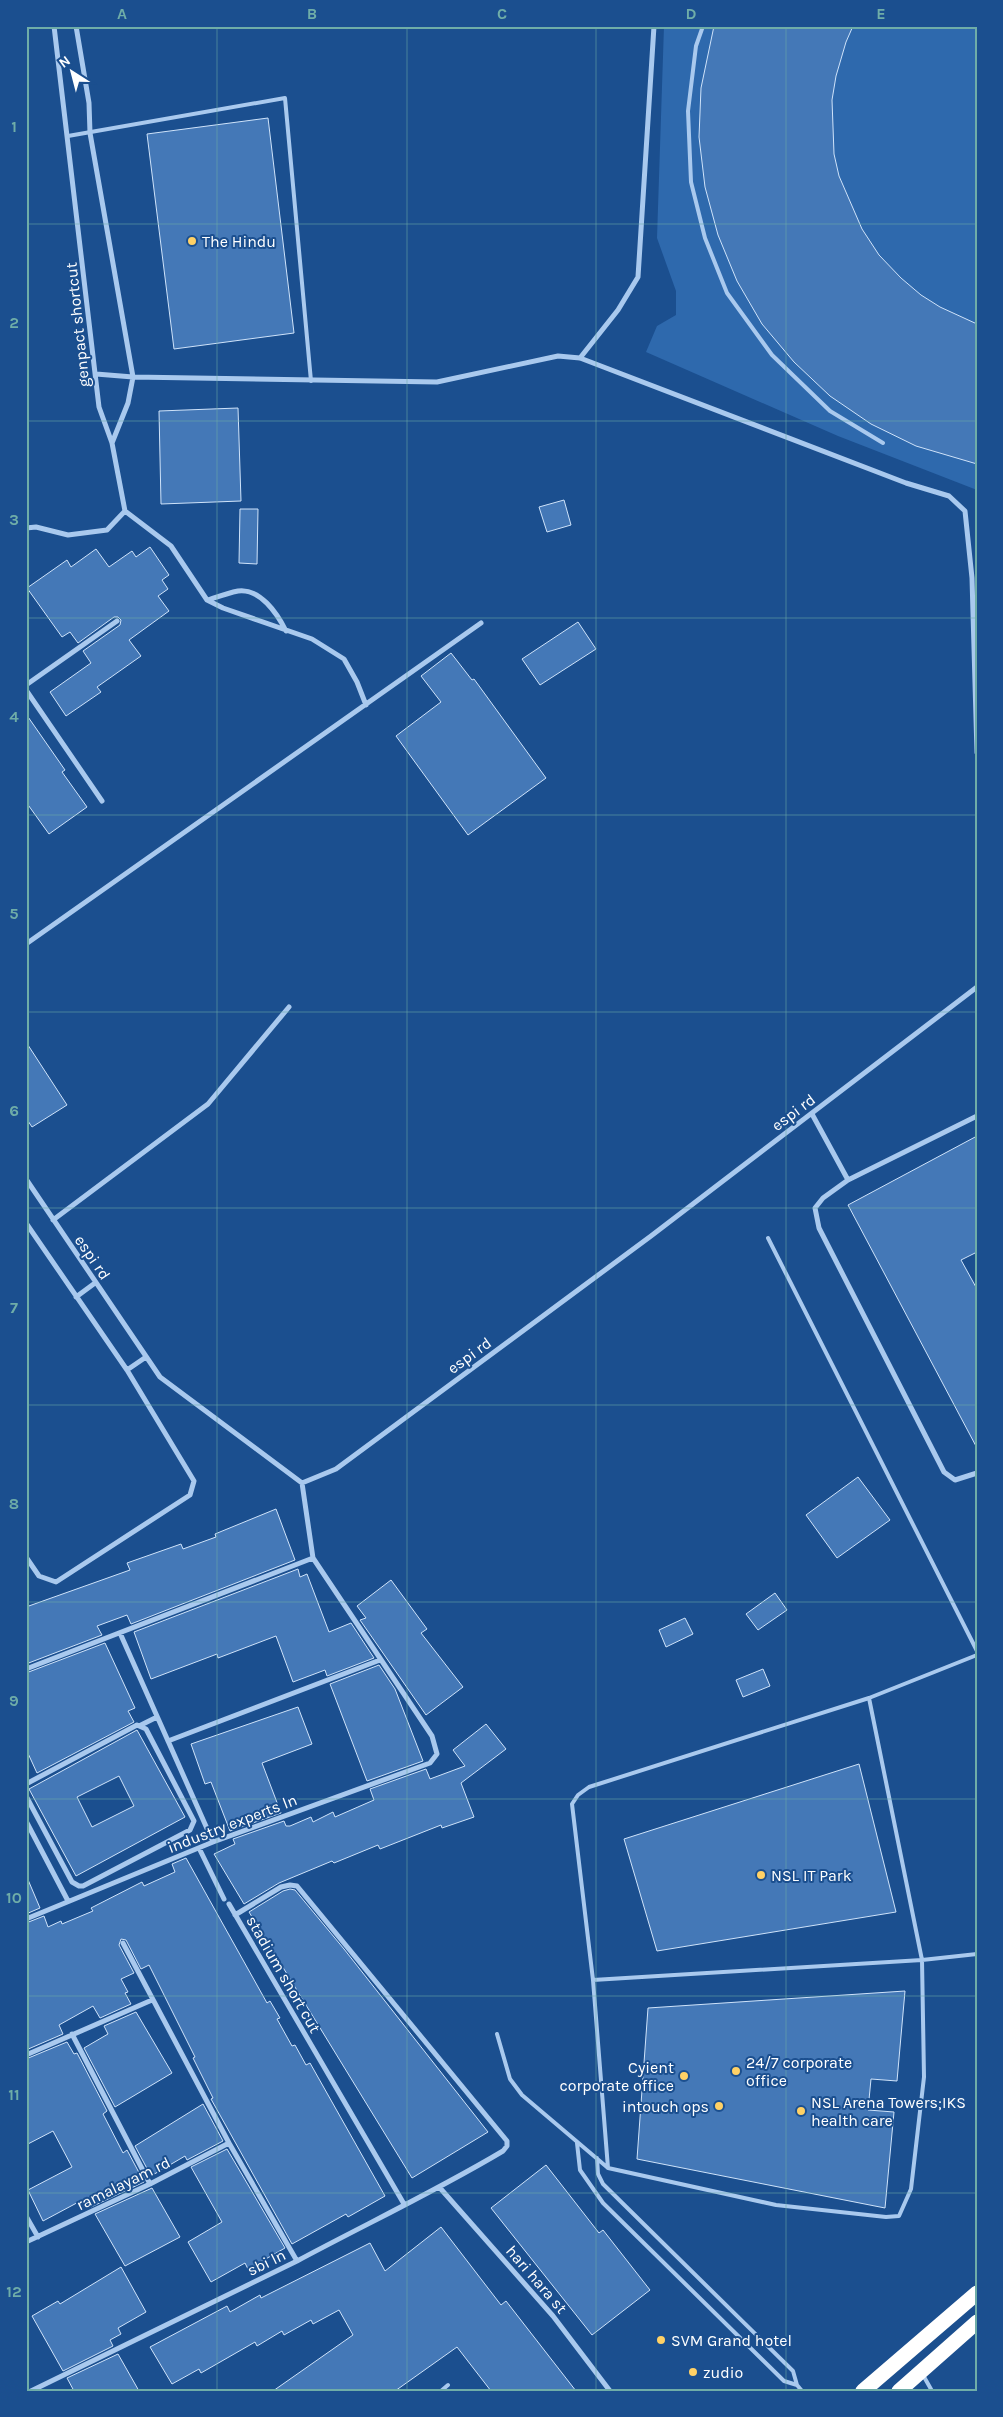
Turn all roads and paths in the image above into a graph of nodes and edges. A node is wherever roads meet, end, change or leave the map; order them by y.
1 (54, 26) edge
2 (76, 26) edge
3 (654, 26) edge
4 (703, 26) edge
5 (90, 133) junction
6 (68, 136) junction
7 (580, 358) junction
8 (96, 374) junction
9 (133, 377) junction
10 (311, 381) junction
11 (112, 443) junction
12 (883, 443) dead end
13 (125, 511) junction
14 (26, 528) edge
15 (207, 600) junction
16 (117, 621) dead end
17 (481, 623) dead end
18 (286, 631) junction
19 (975, 635) edge
20 (26, 685) edge
21 (26, 690) edge
22 (366, 705) junction
23 (977, 753) edge
24 (102, 801) dead end
25 (26, 944) edge
26 (977, 988) edge
27 (289, 1008) dead end
28 (812, 1114) junction
29 (977, 1116) edge
30 (26, 1179) edge
31 (848, 1180) junction
32 (53, 1220) junction
33 (26, 1223) edge
34 (768, 1238) dead end
35 (95, 1283) junction
36 (76, 1297) junction
37 (146, 1357) junction
38 (127, 1370) junction
39 (977, 1473) edge
40 (302, 1483) junction
41 (26, 1556) edge
42 (313, 1558) junction
43 (120, 1633) junction
44 (977, 1653) edge
45 (380, 1660) junction
46 (26, 1669) edge
47 (868, 1698) junction
48 (157, 1717) junction
49 (141, 1725) junction
50 (168, 1741) junction
51 (26, 1784) edge
52 (26, 1796) edge
53 (26, 1821) edge
54 (213, 1842) junction
55 (199, 1848) junction
56 (224, 1899) dead end
57 (68, 1901) junction
58 (229, 1904) dead end
59 (236, 1915) junction
60 (26, 1919) edge
61 (123, 1944) dead end
62 (977, 1954) edge
63 (922, 1960) junction
64 (593, 1980) junction
65 (152, 2000) junction
66 (72, 2034) junction
67 (497, 2034) dead end
68 (26, 2055) edge
69 (229, 2143) junction
70 (577, 2143) junction
71 (596, 2158) junction
72 (608, 2168) junction
73 (150, 2184) junction
74 (440, 2188) junction
75 (404, 2204) junction
76 (26, 2216) edge
77 (38, 2237) junction
78 (26, 2242) edge
79 (297, 2261) junction
80 (977, 2293) edge
81 (954, 2313) junction
82 (972, 2326) edge
83 (921, 2371) junction
84 (797, 2384) junction
85 (448, 2385) dead end
86 (32, 2391) edge
87 (441, 2391) edge
88 (610, 2391) edge
89 (802, 2391) edge
90 (863, 2391) edge
91 (899, 2391) edge
92 (932, 2391) edge

1 - 6 street, genpact shortcut
2 - 5 street
3 - 7 street
4 - 12 lane
5 - 6 lane
5 - 9 street
5 - 10 lane
6 - 8 street, genpact shortcut
7 - 10 street
7 - 19 street
8 - 9 street
8 - 11 street, genpact shortcut
9 - 10 street
9 - 11 street
11 - 13 street, genpact shortcut
13 - 14 street
13 - 15 street
15 - 18 street
15 - 18 street
16 - 20 street
17 - 22 street
18 - 22 street
19 - 23 street
21 - 24 street
22 - 25 street
26 - 28 street, espi rd
27 - 32 street
28 - 31 street
28 - 40 street, espi rd
29 - 31 street
30 - 32 street, espi rd
31 - 39 street
32 - 35 street, espi rd
33 - 36 street
34 - 44 lane
35 - 36 street
35 - 37 street, espi rd
36 - 38 street
37 - 38 street
37 - 40 street, espi rd
38 - 41 street
40 - 42 street
42 - 43 street
42 - 45 street
43 - 46 street
43 - 48 street
44 - 47 lane
45 - 50 street
45 - 54 street, industry experts ln
47 - 63 lane
47 - 64 lane
48 - 49 street
48 - 50 street
49 - 51 street
49 - 52 street
50 - 54 street
53 - 57 street
54 - 55 street, industry experts ln
55 - 56 street
55 - 57 street, industry experts ln
57 - 60 street, industry experts ln
58 - 59 street
59 - 74 street, stadium short cut
59 - 75 street, stadium short cut
61 - 65 street, sbi ln
62 - 63 lane
63 - 64 lane
63 - 72 lane
64 - 72 lane
65 - 66 street
65 - 69 street, sbi ln
66 - 68 street
66 - 73 street
67 - 70 lane
69 - 73 street, ramalayam rd
69 - 79 street, sbi ln
70 - 71 lane
70 - 84 lane
71 - 72 lane
71 - 84 lane
73 - 77 street, ramalayam rd
74 - 75 street
74 - 88 street, hari hara st
75 - 79 street
76 - 77 street
77 - 78 street, ramalayam rd
79 - 86 street, sbi ln
80 - 81 highway
81 - 82 highway
81 - 90 highway
82 - 83 highway
83 - 91 highway
83 - 92 lane
84 - 89 lane
85 - 87 lane

